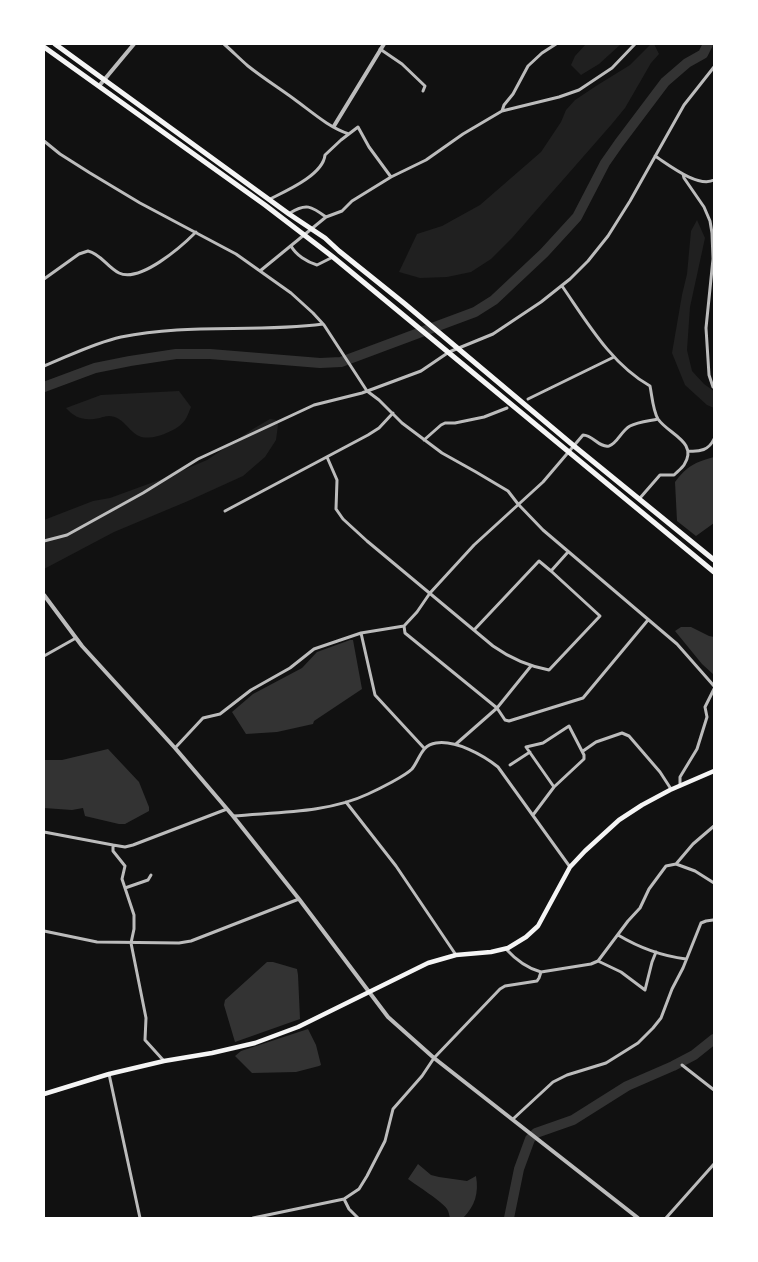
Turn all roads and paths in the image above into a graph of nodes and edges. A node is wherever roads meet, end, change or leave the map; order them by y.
1 (55, 44) edge
2 (134, 44) edge
3 (224, 44) edge
4 (384, 44) edge
5 (556, 44) edge
6 (635, 44) edge
7 (44, 47) edge
8 (380, 50) junction
9 (714, 68) edge
10 (105, 79) junction
11 (99, 87) junction
12 (423, 91) dead end
13 (502, 111) junction
14 (334, 126) junction
15 (349, 134) junction
16 (44, 141) edge
17 (655, 156) junction
18 (683, 174) junction
19 (391, 177) junction
20 (714, 180) edge
21 (270, 199) junction
22 (289, 214) junction
23 (326, 217) junction
24 (196, 232) junction
25 (291, 246) junction
26 (333, 257) junction
27 (260, 272) junction
28 (44, 279) edge
29 (562, 286) junction
30 (323, 324) junction
31 (459, 348) junction
32 (449, 352) junction
33 (614, 357) junction
34 (44, 366) edge
35 (713, 387) dead end
36 (368, 391) junction
37 (528, 399) dead end
38 (507, 408) dead end
39 (393, 413) junction
40 (658, 419) junction
41 (714, 439) edge
42 (424, 440) junction
43 (574, 446) junction
44 (688, 451) junction
45 (568, 452) junction
46 (327, 457) junction
47 (639, 499) junction
48 (518, 504) junction
49 (225, 511) dead end
50 (44, 541) edge
51 (568, 552) junction
52 (714, 560) edge
53 (551, 571) junction
54 (714, 572) edge
55 (430, 593) junction
56 (44, 595) edge
57 (648, 620) junction
58 (404, 626) junction
59 (474, 630) junction
60 (361, 633) junction
61 (76, 638) junction
62 (44, 656) edge
63 (531, 666) junction
64 (714, 687) edge
65 (497, 708) junction
66 (456, 744) junction
67 (175, 748) junction
68 (424, 748) junction
69 (583, 751) junction
70 (530, 752) junction
71 (510, 765) dead end
72 (714, 771) edge
73 (680, 786) junction
74 (554, 787) junction
75 (671, 789) junction
76 (346, 802) junction
77 (227, 809) junction
78 (533, 815) junction
79 (233, 816) junction
80 (714, 826) edge
81 (44, 832) edge
82 (113, 845) junction
83 (676, 864) junction
84 (570, 867) junction
85 (151, 875) dead end
86 (714, 883) edge
87 (126, 888) junction
88 (299, 899) junction
89 (714, 913) edge
90 (714, 921) edge
91 (44, 931) edge
92 (618, 935) junction
93 (131, 943) junction
94 (506, 948) junction
95 (656, 952) junction
96 (456, 955) junction
97 (687, 959) junction
98 (598, 961) junction
99 (541, 972) junction
100 (369, 993) junction
101 (434, 1058) junction
102 (164, 1061) junction
103 (682, 1065) dead end
104 (109, 1074) junction
105 (714, 1090) edge
106 (44, 1094) edge
107 (512, 1120) junction
108 (714, 1164) edge
109 (344, 1199) junction
110 (140, 1218) edge
111 (253, 1218) edge
112 (358, 1218) edge
113 (638, 1218) edge
114 (666, 1218) edge

1 - 10 highway
2 - 10 street
3 - 14 street
4 - 8 street
5 - 13 street
6 - 13 street
7 - 11 highway
8 - 12 street
8 - 14 street
9 - 17 street
10 - 11 street
10 - 21 highway
11 - 26 highway
13 - 19 street
14 - 15 street
15 - 19 street
15 - 21 street
16 - 24 street
17 - 18 street
17 - 29 street
18 - 20 street
18 - 35 street
19 - 23 street
21 - 22 highway
22 - 23 street
22 - 31 highway
23 - 25 street
24 - 27 street
24 - 28 street
25 - 26 street
25 - 27 street
26 - 32 highway
27 - 30 street
29 - 31 street
29 - 33 street
30 - 34 street
30 - 36 street
31 - 32 street
31 - 43 highway
32 - 36 street
32 - 45 highway
33 - 37 street
33 - 40 street
36 - 39 street
36 - 50 street
38 - 42 street
39 - 42 street
39 - 46 street
40 - 43 street
40 - 44 street
41 - 44 street
42 - 48 street
43 - 45 street
43 - 47 highway
44 - 47 street
45 - 48 street
45 - 54 highway
46 - 49 street
46 - 55 street
47 - 52 highway
48 - 51 street
48 - 55 street
51 - 53 street
51 - 57 street
53 - 59 street
53 - 63 street
55 - 58 street
55 - 59 street
56 - 61 street
57 - 64 street
57 - 65 street
58 - 60 street
58 - 65 street
59 - 63 street
60 - 67 street
60 - 68 street
61 - 62 street
61 - 67 street
63 - 65 street
64 - 73 street
65 - 66 street
66 - 68 street
66 - 78 street
67 - 77 street
68 - 76 street
69 - 70 street
69 - 74 street
69 - 75 street
70 - 71 street
70 - 74 street
72 - 73 main road
73 - 75 main road
74 - 78 street
75 - 84 main road
76 - 79 street
76 - 96 street
77 - 79 street
77 - 82 street
78 - 84 street
79 - 88 street
80 - 83 street
81 - 82 street
82 - 87 street
83 - 86 street
83 - 92 street
84 - 94 main road
85 - 87 street
87 - 93 street
88 - 93 street
88 - 100 street
89 - 90 street
90 - 97 street
91 - 93 street
92 - 95 street
92 - 98 street
93 - 102 street
94 - 96 main road
94 - 99 street
95 - 97 street
95 - 98 street
96 - 100 main road
97 - 107 street
98 - 99 street
99 - 101 street
100 - 101 street
100 - 102 main road
101 - 107 street
101 - 109 street
102 - 104 main road
103 - 105 street
104 - 106 main road
104 - 110 street
107 - 113 street
108 - 114 street
109 - 111 street
109 - 112 street

